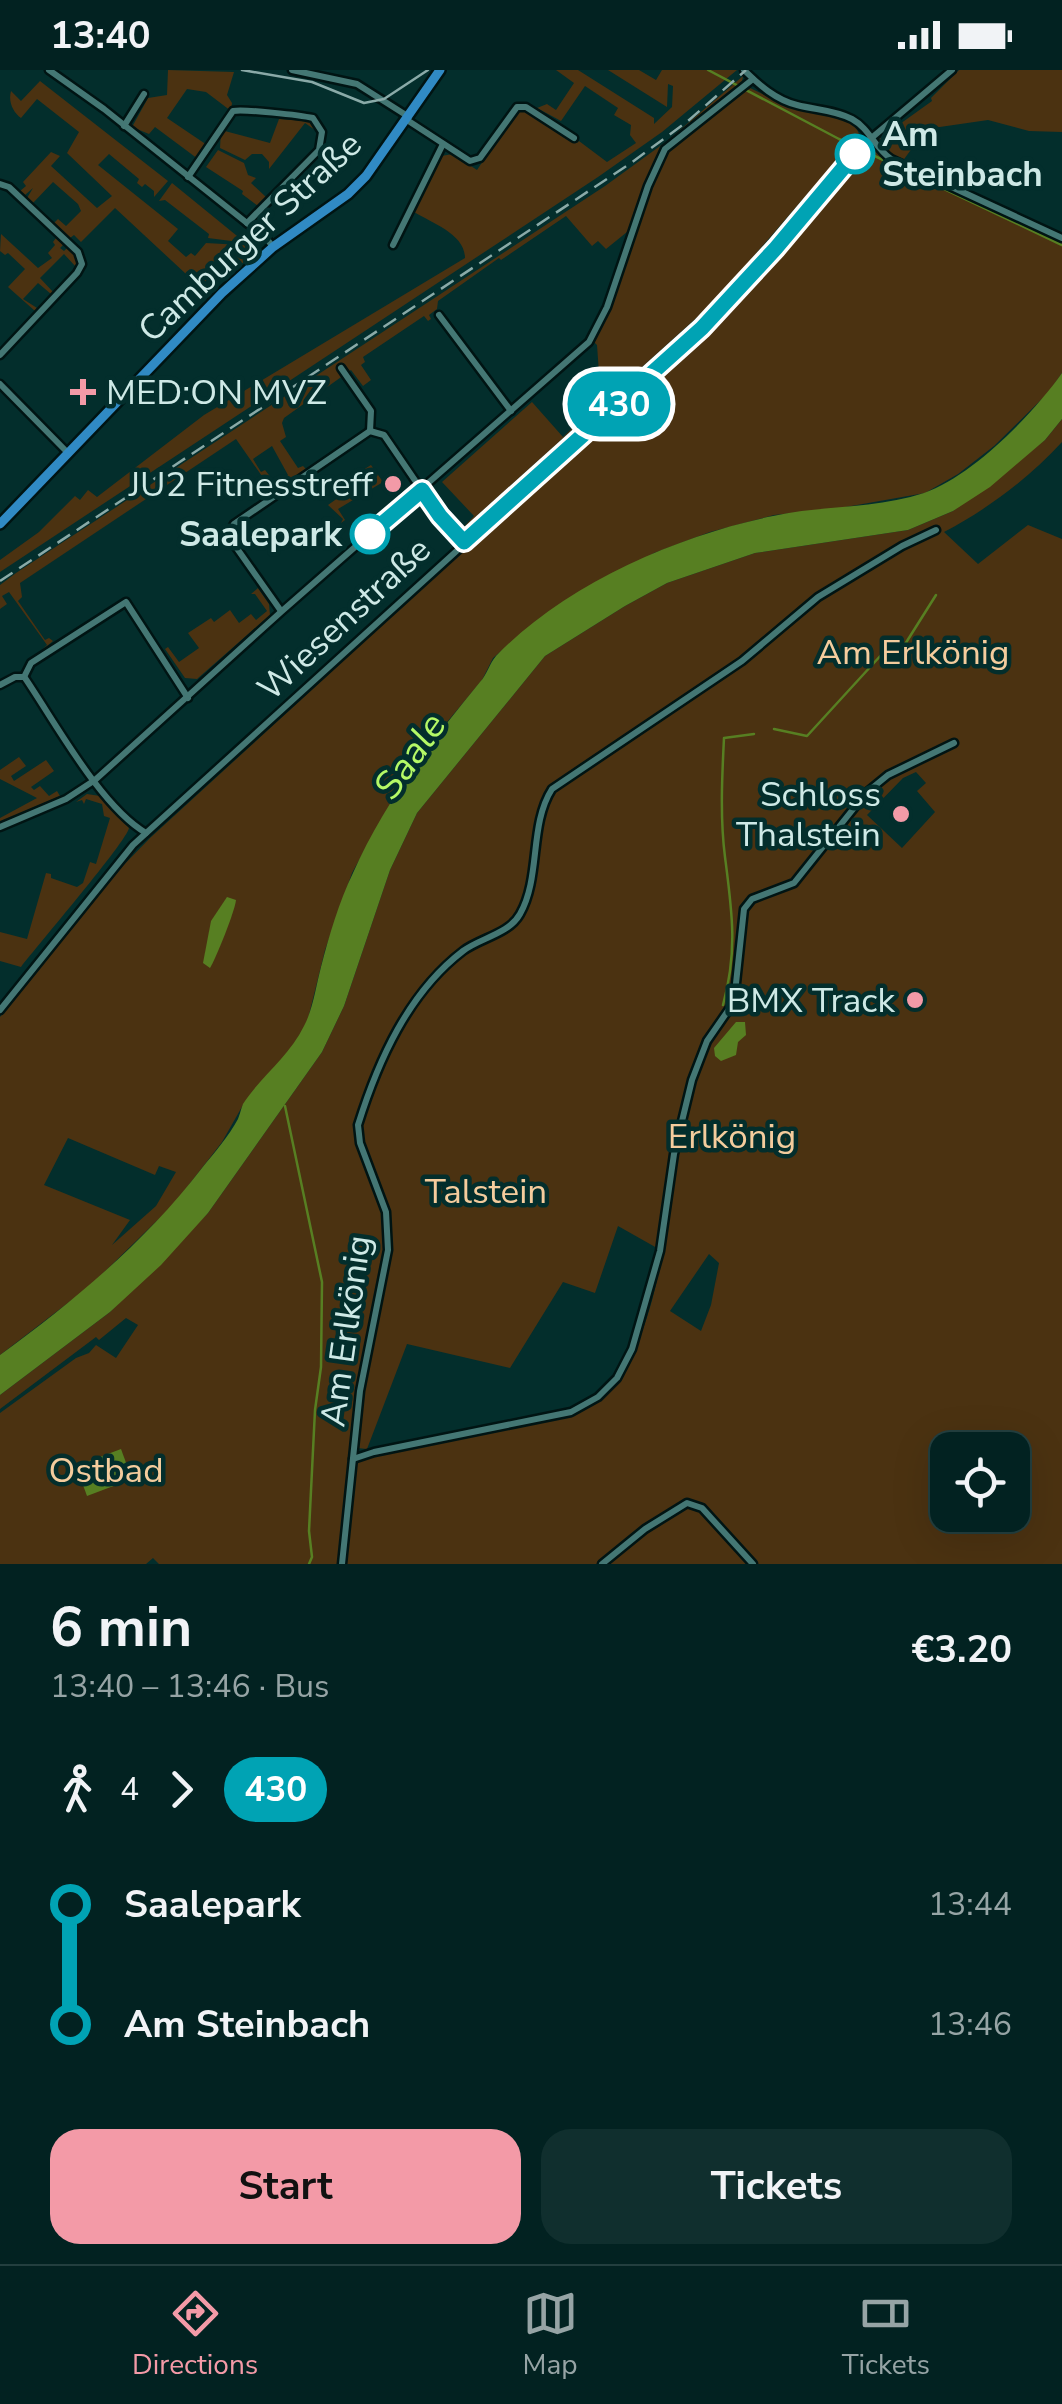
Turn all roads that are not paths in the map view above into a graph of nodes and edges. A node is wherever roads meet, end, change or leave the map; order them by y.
1 (49, 70) edge
2 (292, 70) edge
3 (440, 70) edge
4 (744, 70) edge
5 (952, 70) edge
6 (308, 71) edge
7 (750, 82) junction
8 (144, 94) dead end
9 (387, 101) junction
10 (408, 118) junction
11 (124, 126) junction
12 (400, 132) junction
13 (872, 136) junction
14 (574, 138) dead end
15 (443, 144) junction
16 (188, 176) junction
17 (1, 184) edge
18 (248, 223) junction
19 (1062, 238) edge
20 (393, 244) dead end
21 (274, 247) junction
22 (440, 316) dead end
23 (0, 355) edge
24 (341, 368) dead end
25 (0, 384) edge
26 (510, 411) junction
27 (370, 431) junction
28 (67, 452) junction
29 (422, 490) junction
30 (0, 524) edge
31 (936, 530) dead end
32 (464, 542) junction
33 (282, 611) junction
34 (24, 677) junction
35 (0, 684) edge
36 (188, 698) junction
37 (954, 742) dead end
38 (95, 780) junction
39 (0, 827) edge
40 (146, 833) junction
41 (0, 1010) edge
42 (352, 1460) junction
43 (342, 1564) edge
44 (602, 1564) edge
45 (753, 1564) edge

1 - 11 street
2 - 6 street
3 - 10 main road, Camburger Straße
4 - 7 street
5 - 13 street, Wiesenstraße
6 - 9 street
7 - 13 street
7 - 26 street
8 - 11 street
9 - 10 street
9 - 12 street
10 - 12 main road, Camburger Straße
10 - 15 street
11 - 16 street
12 - 21 main road, Camburger Straße
13 - 19 street
13 - 32 street, Wiesenstraße
14 - 15 street
15 - 20 street
16 - 18 street
16 - 18 street
17 - 23 street
18 - 21 street
21 - 28 main road, Camburger Straße
22 - 26 street
24 - 27 street
25 - 28 street
26 - 29 street
27 - 29 street
27 - 33 street
28 - 30 main road, Camburger Straße
29 - 32 street
29 - 33 street
31 - 42 street, Am Erlkönig
32 - 40 street, Wiesenstraße
33 - 36 street
34 - 35 street
34 - 36 street
34 - 38 street
36 - 38 street
37 - 42 street, Am Erlkönig
38 - 39 street
38 - 40 street
40 - 41 street, Wiesenstraße
42 - 43 street, Am Erlkönig
44 - 45 street

